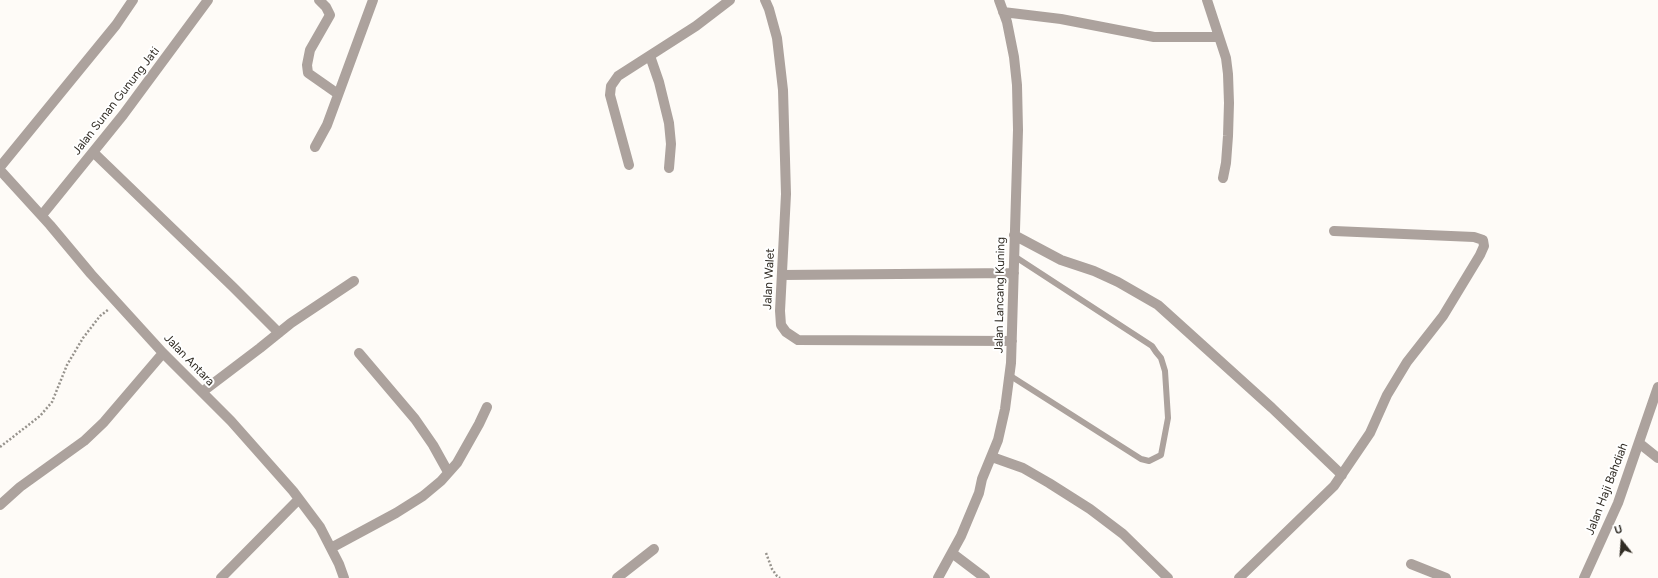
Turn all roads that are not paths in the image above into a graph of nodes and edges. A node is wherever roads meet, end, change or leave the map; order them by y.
1 (133, 0) edge
2 (208, 0) edge
3 (319, 0) edge
4 (373, 0) edge
5 (730, 0) edge
6 (765, 0) edge
7 (999, 0) edge
8 (1207, 0) edge
9 (1003, 12) junction
10 (1219, 37) junction
11 (650, 56) junction
12 (338, 94) junction
13 (315, 147) dead end
14 (93, 152) junction
15 (629, 165) dead end
16 (0, 168) edge
17 (669, 168) dead end
18 (1223, 178) dead end
19 (42, 215) junction
20 (1334, 231) dead end
21 (1014, 235) junction
22 (1014, 256) junction
23 (1014, 273) junction
24 (782, 274) junction
25 (354, 281) dead end
26 (279, 333) junction
27 (1012, 341) junction
28 (163, 353) junction
29 (360, 353) dead end
30 (1009, 375) junction
31 (1658, 387) edge
32 (202, 392) junction
33 (487, 407) dead end
34 (1639, 443) junction
35 (992, 457) junction
36 (1658, 458) edge
37 (448, 472) junction
38 (1342, 475) junction
39 (299, 499) junction
40 (0, 505) edge
41 (331, 548) junction
42 (654, 549) dead end
43 (952, 553) junction
44 (1411, 564) dead end
45 (221, 578) edge
46 (344, 578) edge
47 (618, 578) edge
48 (938, 578) edge
49 (985, 578) edge
50 (1168, 578) edge
51 (1239, 578) edge
52 (1446, 578) edge
53 (1584, 578) edge

1 - 16 street
2 - 14 street, Jalan Sunan Gunung Jati
3 - 12 street
4 - 12 street
5 - 11 street
6 - 24 street, Jalan Walet
7 - 9 street, Jalan Lancang Kuning
8 - 10 street
9 - 10 street
9 - 21 street, Jalan Lancang Kuning
10 - 18 street
11 - 15 street
11 - 17 street
12 - 13 street
14 - 19 street, Jalan Sunan Gunung Jati
14 - 26 street
16 - 19 street, Jalan Antara
19 - 28 street, Jalan Antara
20 - 38 street
21 - 22 street, Jalan Lancang Kuning
21 - 38 street
22 - 23 street, Jalan Lancang Kuning
22 - 30 lane
23 - 24 street
23 - 27 street, Jalan Lancang Kuning
24 - 27 street, Jalan Walet
25 - 26 street
26 - 32 street
27 - 30 street, Jalan Lancang Kuning
28 - 32 street, Jalan Antara
28 - 40 street
29 - 37 street
30 - 35 street, Jalan Lancang Kuning
31 - 34 street, Jalan Haji Bahdiah
32 - 39 street, Jalan Antara
33 - 37 street
34 - 36 street
34 - 53 street, Jalan Haji Bahdiah
35 - 43 street, Jalan Lancang Kuning
35 - 50 street
37 - 41 street
38 - 51 street
39 - 41 street, Jalan Antara
39 - 45 street
41 - 46 street, Jalan Antara
42 - 47 street
43 - 48 street, Jalan Lancang Kuning
43 - 49 street
44 - 52 street

